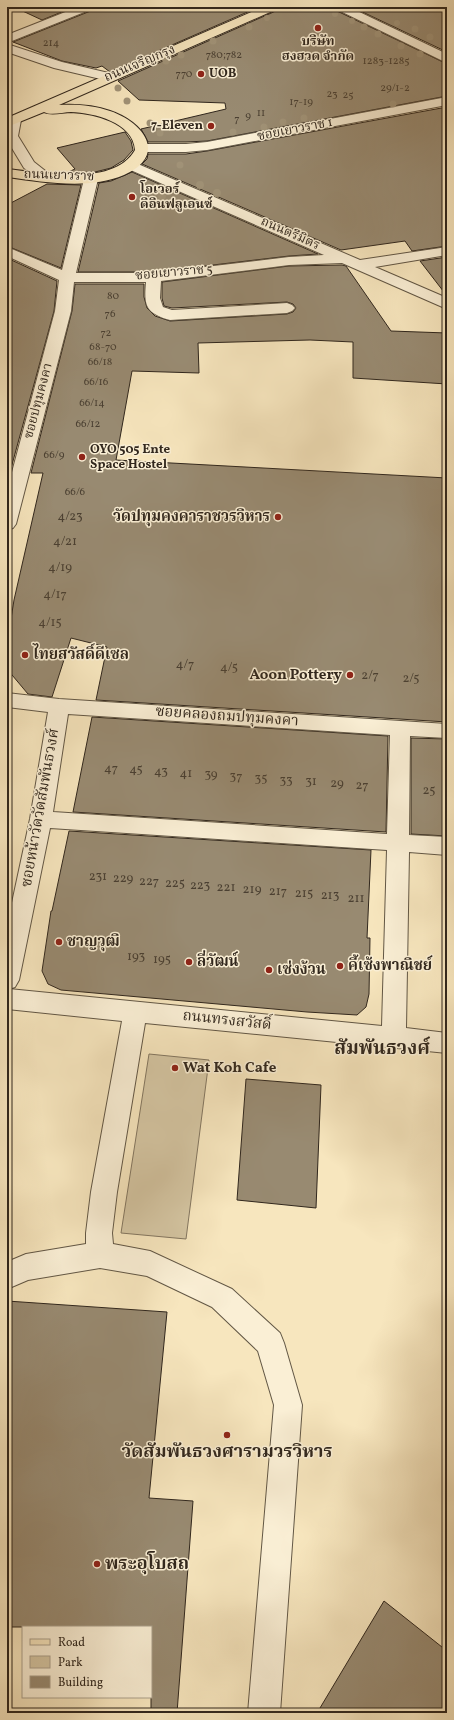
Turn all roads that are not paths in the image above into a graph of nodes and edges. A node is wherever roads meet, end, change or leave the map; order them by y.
1 (88, 7) edge
2 (273, 7) edge
3 (340, 7) edge
4 (7, 40) edge
5 (7, 48) edge
6 (447, 59) edge
7 (109, 77) junction
8 (447, 101) edge
9 (34, 112) junction
10 (9, 120) edge
11 (142, 148) junction
12 (132, 165) junction
13 (7, 173) edge
14 (46, 177) junction
15 (91, 179) junction
16 (7, 251) edge
17 (447, 251) edge
18 (345, 259) junction
19 (359, 265) junction
20 (154, 276) junction
21 (67, 278) junction
22 (447, 304) edge
23 (287, 308) dead end
24 (7, 524) edge
25 (7, 700) edge
26 (59, 706) junction
27 (400, 728) junction
28 (447, 731) edge
29 (41, 819) junction
30 (399, 843) junction
31 (447, 846) edge
32 (7, 980) edge
33 (7, 999) edge
34 (135, 1012) junction
35 (394, 1038) junction
36 (447, 1043) edge
37 (100, 1255) junction
38 (7, 1276) edge
39 (264, 1713) edge

1 - 4 street
2 - 7 main road, ถนนเจริญกรุง
3 - 6 street
5 - 7 street
7 - 9 main road, ถนนเจริญกรุง
8 - 11 street, ซอยเยาวราช 1
9 - 10 main road, ถนนเจริญกรุง
9 - 11 main road
10 - 14 street
11 - 12 main road
12 - 15 main road, ถนนเยาวราช
12 - 18 street, ถนนตรีมิตร
13 - 14 main road, ถนนเยาวราช
14 - 15 main road, ถนนเยาวราช
15 - 21 street, ซอยปทุมคงคา
16 - 21 street, ซอยเยาวราช 5
17 - 19 street
18 - 19 street, ถนนตรีมิตร
18 - 20 street, ซอยเยาวราช 5
19 - 22 street, ถนนตรีมิตร
20 - 21 street, ซอยเยาวราช 5
20 - 23 street
21 - 24 street, ซอยปทุมคงคา
25 - 26 street, ซอยคลองถมปทุมคงคา
26 - 27 street, ซอยคลองถมปทุมคงคา
26 - 29 street, ซอยหน้าวัดวัดสัมพันธวงศ์
27 - 28 street, ซอยคลองถมปทุมคงคา
27 - 30 street
29 - 30 street
29 - 32 street, ซอยหน้าวัดวัดสัมพันธวงศ์
30 - 31 street
30 - 35 street
33 - 34 street, ถนนทรงสวัสดิ์
34 - 35 street, ถนนทรงสวัสดิ์
34 - 37 street
35 - 36 street, ถนนทรงสวัสดิ์
37 - 38 street
37 - 39 street

